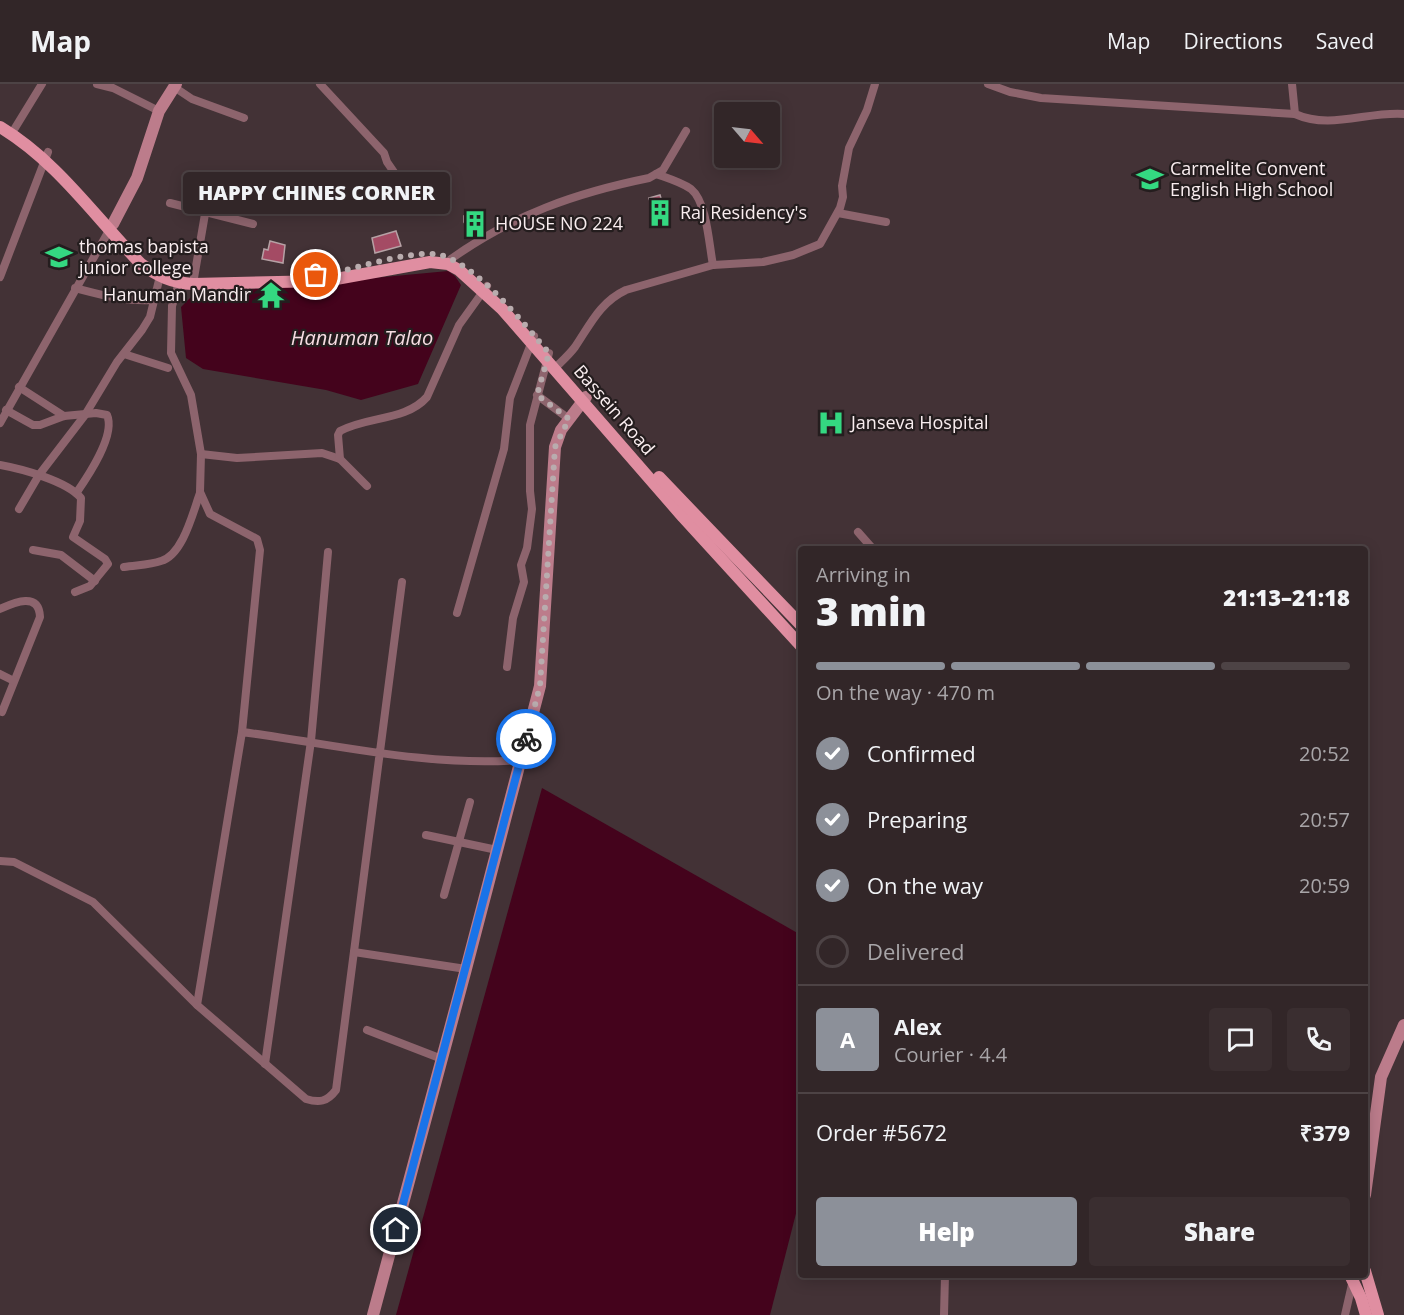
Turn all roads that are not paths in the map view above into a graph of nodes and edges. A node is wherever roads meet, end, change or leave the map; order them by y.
1 (42, 84) edge
2 (97, 84) edge
3 (320, 84) edge
4 (875, 84) edge
5 (988, 84) edge
6 (1292, 84) edge
7 (175, 85) edge
8 (159, 111) junction
9 (1295, 114) junction
10 (1404, 114) edge
11 (0, 118) edge
12 (244, 118) dead end
13 (0, 127) edge
14 (15, 128) junction
15 (686, 131) dead end
16 (46, 155) junction
17 (656, 174) junction
18 (170, 203) dead end
19 (418, 207) dead end
20 (838, 213) junction
21 (205, 214) junction
22 (886, 222) dead end
23 (253, 224) dead end
24 (111, 227) junction
25 (449, 262) junction
26 (713, 265) junction
27 (161, 274) junction
28 (0, 278) edge
29 (194, 278) junction
30 (180, 280) junction
31 (75, 288) junction
32 (485, 288) junction
33 (153, 300) junction
34 (533, 338) junction
35 (124, 354) junction
36 (552, 361) junction
37 (168, 368) dead end
38 (19, 387) junction
39 (537, 395) junction
40 (0, 398) edge
41 (584, 400) junction
42 (8, 407) junction
43 (85, 415) junction
44 (64, 416) junction
45 (569, 419) junction
46 (0, 423) edge
47 (201, 454) junction
48 (340, 459) junction
49 (0, 465) edge
50 (39, 475) junction
51 (367, 486) dead end
52 (76, 492) junction
53 (200, 492) junction
54 (19, 509) dead end
55 (858, 532) dead end
56 (870, 546) edge
57 (33, 550) dead end
58 (328, 552) dead end
59 (124, 567) dead end
60 (95, 580) junction
61 (402, 582) dead end
62 (75, 592) dead end
63 (0, 609) edge
64 (457, 613) dead end
65 (798, 623) edge
66 (798, 643) edge
67 (507, 667) dead end
68 (0, 674) edge
69 (15, 681) junction
70 (2, 712) dead end
71 (242, 732) junction
72 (311, 741) junction
73 (379, 752) junction
74 (520, 760) junction
75 (470, 802) dead end
76 (426, 835) dead end
77 (458, 841) junction
78 (497, 850) junction
79 (0, 861) edge
80 (444, 895) dead end
81 (354, 952) junction
82 (466, 969) junction
83 (197, 1005) junction
84 (1404, 1025) edge
85 (367, 1030) dead end
86 (442, 1059) junction
87 (265, 1064) junction
88 (1368, 1173) edge
89 (945, 1278) edge
90 (1352, 1278) edge
91 (1352, 1278) edge
92 (1367, 1278) edge
93 (373, 1315) edge
94 (944, 1315) edge
95 (1345, 1315) edge
96 (1366, 1315) edge
97 (1378, 1315) edge

1 - 14 street
2 - 8 street
3 - 19 street
4 - 20 street
5 - 9 street
6 - 9 street
7 - 8 street
7 - 12 street
8 - 24 street
9 - 10 street
11 - 14 main road
13 - 16 main road
14 - 16 main road
15 - 17 street
16 - 24 main road
16 - 28 street
17 - 25 street
17 - 26 street
18 - 21 street
20 - 22 street
20 - 26 street
21 - 23 street
21 - 29 street
24 - 27 main road
24 - 31 street
25 - 29 main road
25 - 30 main road
25 - 32 main road, Bassein Road
26 - 36 street
27 - 30 main road
27 - 33 street
29 - 30 main road
30 - 47 street
31 - 33 street
31 - 38 street
32 - 34 main road, Bassein Road
32 - 48 street
33 - 35 street
34 - 36 main road, Bassein Road
34 - 64 street
35 - 37 street
35 - 43 street
36 - 39 street
36 - 41 main road, Bassein Road
38 - 42 street
38 - 44 street
39 - 45 street
39 - 67 street
40 - 42 street
41 - 45 street
41 - 65 main road, Bassein Road
41 - 66 main road, Bassein Road
42 - 44 street
42 - 46 street
43 - 44 street
43 - 50 street
43 - 52 street
45 - 74 street
47 - 48 street
47 - 53 street
48 - 51 street
49 - 50 street
50 - 52 street
50 - 54 street
52 - 60 street
53 - 59 street
53 - 71 street
55 - 56 street
57 - 60 street
58 - 72 street
60 - 62 street
61 - 73 street
63 - 69 street
68 - 69 street
69 - 70 street
71 - 72 street
71 - 83 street
72 - 73 street
72 - 87 street
73 - 74 street
73 - 81 street
74 - 78 street
75 - 77 street
76 - 77 street
77 - 78 street
77 - 80 street
78 - 82 street
79 - 83 street
81 - 82 street
81 - 87 street
82 - 86 street
83 - 87 street
84 - 88 street
85 - 86 street
86 - 93 street
89 - 94 street
90 - 95 street
91 - 96 main road
92 - 97 main road

